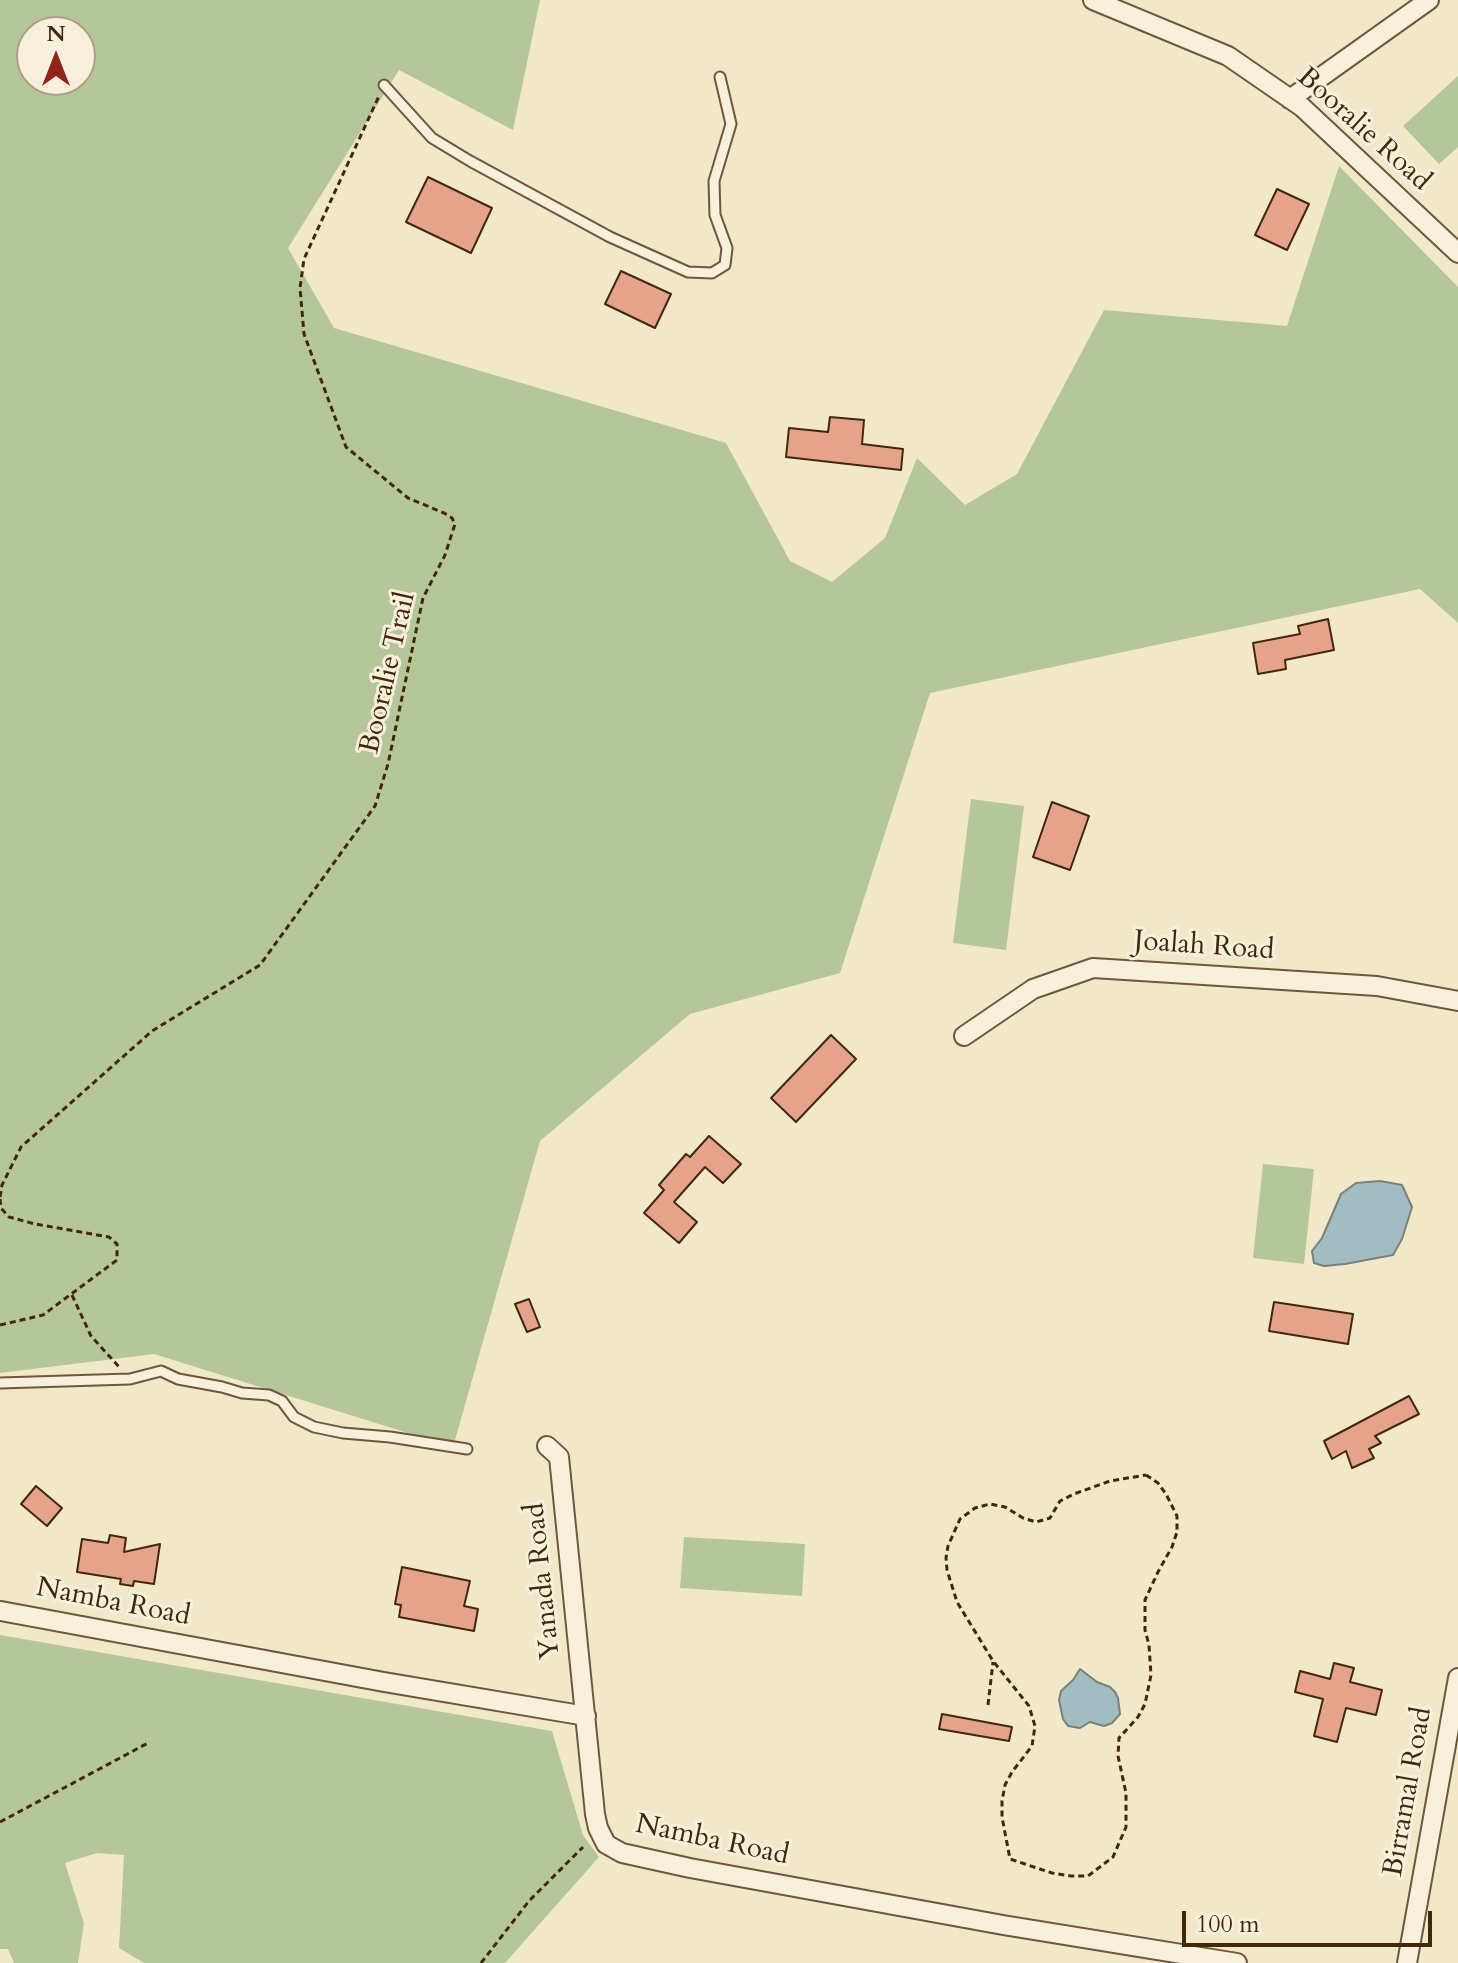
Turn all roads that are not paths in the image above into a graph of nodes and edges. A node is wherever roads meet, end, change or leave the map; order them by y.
1 (1093, 0) edge
2 (1429, 0) edge
3 (720, 77) dead end
4 (384, 85) road end
5 (1290, 99) junction
6 (1458, 253) edge
7 (1458, 1001) edge
8 (964, 1036) dead end
9 (0, 1383) edge
10 (547, 1446) dead end
11 (467, 1449) dead end
12 (1, 1611) edge
13 (1458, 1678) edge
14 (586, 1716) junction
15 (1237, 1963) edge
16 (1407, 1963) edge

1 - 5 street, Booralie Road
2 - 5 street
3 - 4 lane
5 - 6 street, Booralie Road
7 - 8 street, Joalah Road
9 - 11 lane
10 - 14 street, Yanada Road
12 - 14 street, Namba Road
13 - 16 street, Birramal Road
14 - 15 street, Namba Road

